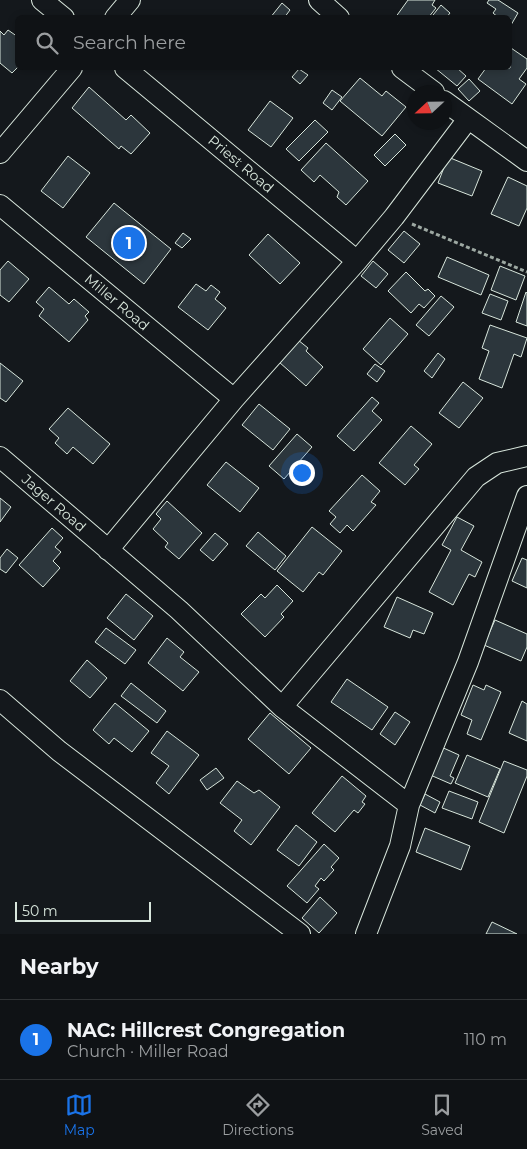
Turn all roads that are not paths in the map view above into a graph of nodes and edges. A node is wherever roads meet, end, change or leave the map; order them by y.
1 (42, 0) edge
2 (130, 0) edge
3 (319, 0) edge
4 (60, 15) edge
5 (118, 15) edge
6 (335, 15) edge
7 (70, 70) edge
8 (127, 70) edge
9 (405, 70) edge
10 (425, 85) edge
11 (452, 107) edge
12 (468, 119) junction
13 (0, 152) edge
14 (527, 161) edge
15 (0, 205) edge
16 (357, 261) junction
17 (234, 399) junction
18 (0, 456) edge
19 (527, 456) edge
20 (527, 496) edge
21 (108, 550) junction
22 (0, 700) edge
23 (282, 707) junction
24 (409, 805) junction
25 (300, 934) edge
26 (366, 934) edge

1 - 4 street
2 - 5 street
3 - 6 street
7 - 13 street
8 - 16 street, Priest Road
9 - 10 street
11 - 12 street
12 - 14 street
12 - 16 street
15 - 17 street, Miller Road
16 - 17 street
17 - 21 street
18 - 21 street, Jager Road
19 - 23 street
20 - 24 street
21 - 23 street, Jager Road
22 - 25 street
23 - 24 street, Jager Road
24 - 26 street

